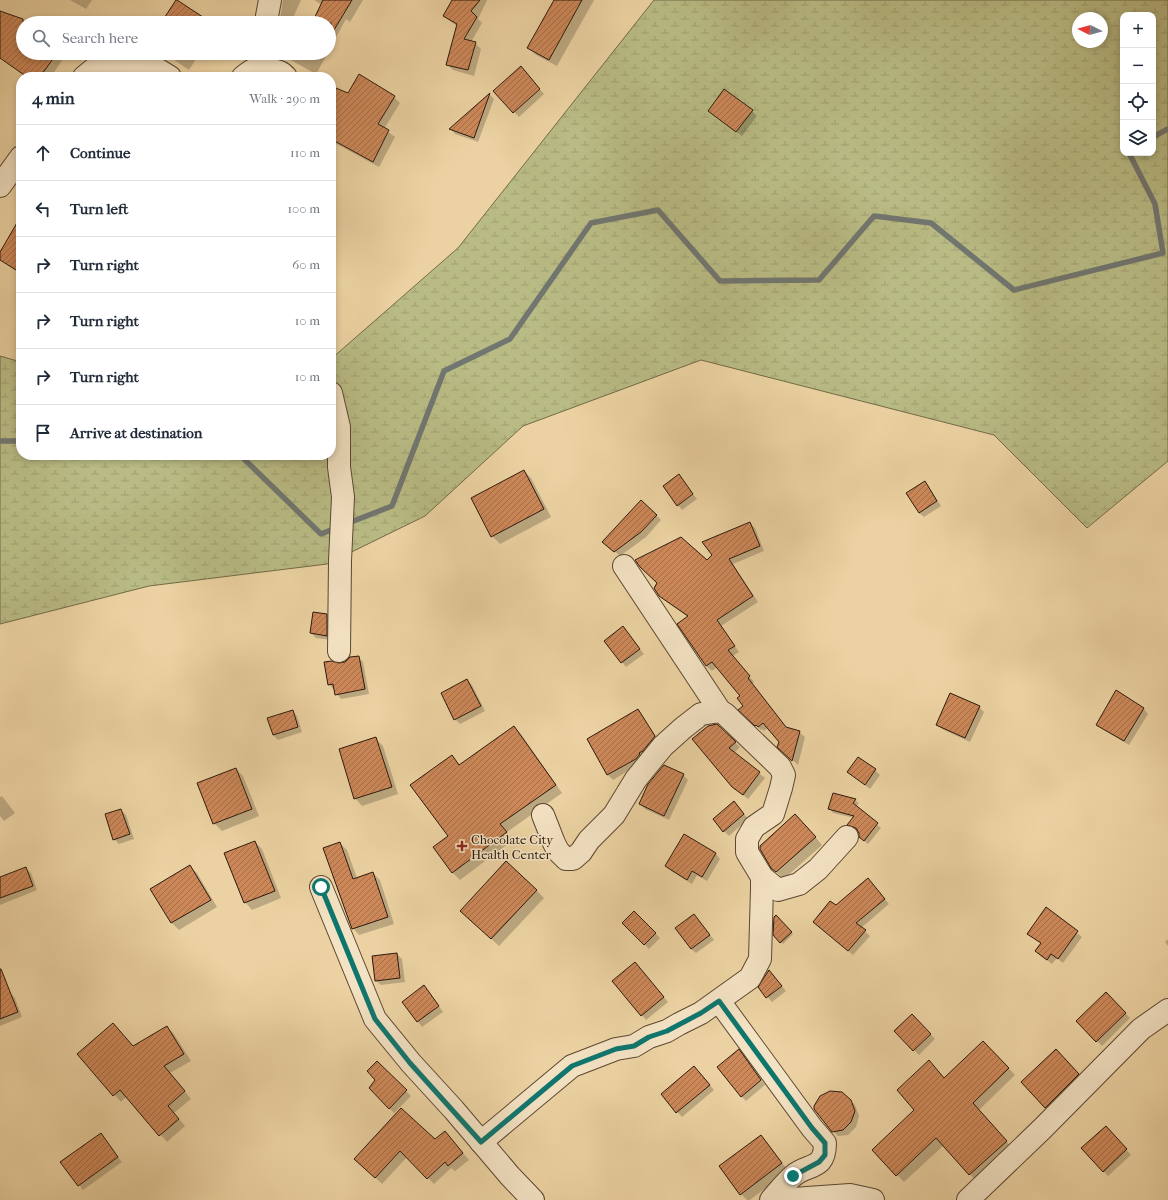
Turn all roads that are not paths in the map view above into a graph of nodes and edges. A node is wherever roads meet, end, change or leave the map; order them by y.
1 (90, 72) edge
2 (162, 72) edge
3 (249, 72) edge
4 (282, 72) edge
5 (16, 164) edge
6 (0, 186) edge
7 (336, 414) edge
8 (624, 566) dead end
9 (339, 650) dead end
10 (720, 711) junction
11 (543, 815) dead end
12 (847, 837) dead end
13 (762, 877) junction
14 (321, 887) dead end
15 (719, 1001) junction
16 (1168, 1010) edge
17 (481, 1142) junction
18 (532, 1200) edge
19 (771, 1200) edge
20 (779, 1200) edge
21 (873, 1200) edge
22 (968, 1200) edge

1 - 2 street
3 - 4 street
5 - 6 street
7 - 9 street
8 - 10 street
10 - 11 street
10 - 13 street
12 - 13 street
13 - 15 street
14 - 17 street
15 - 17 street
15 - 19 street
16 - 22 street
17 - 18 street
20 - 21 street

